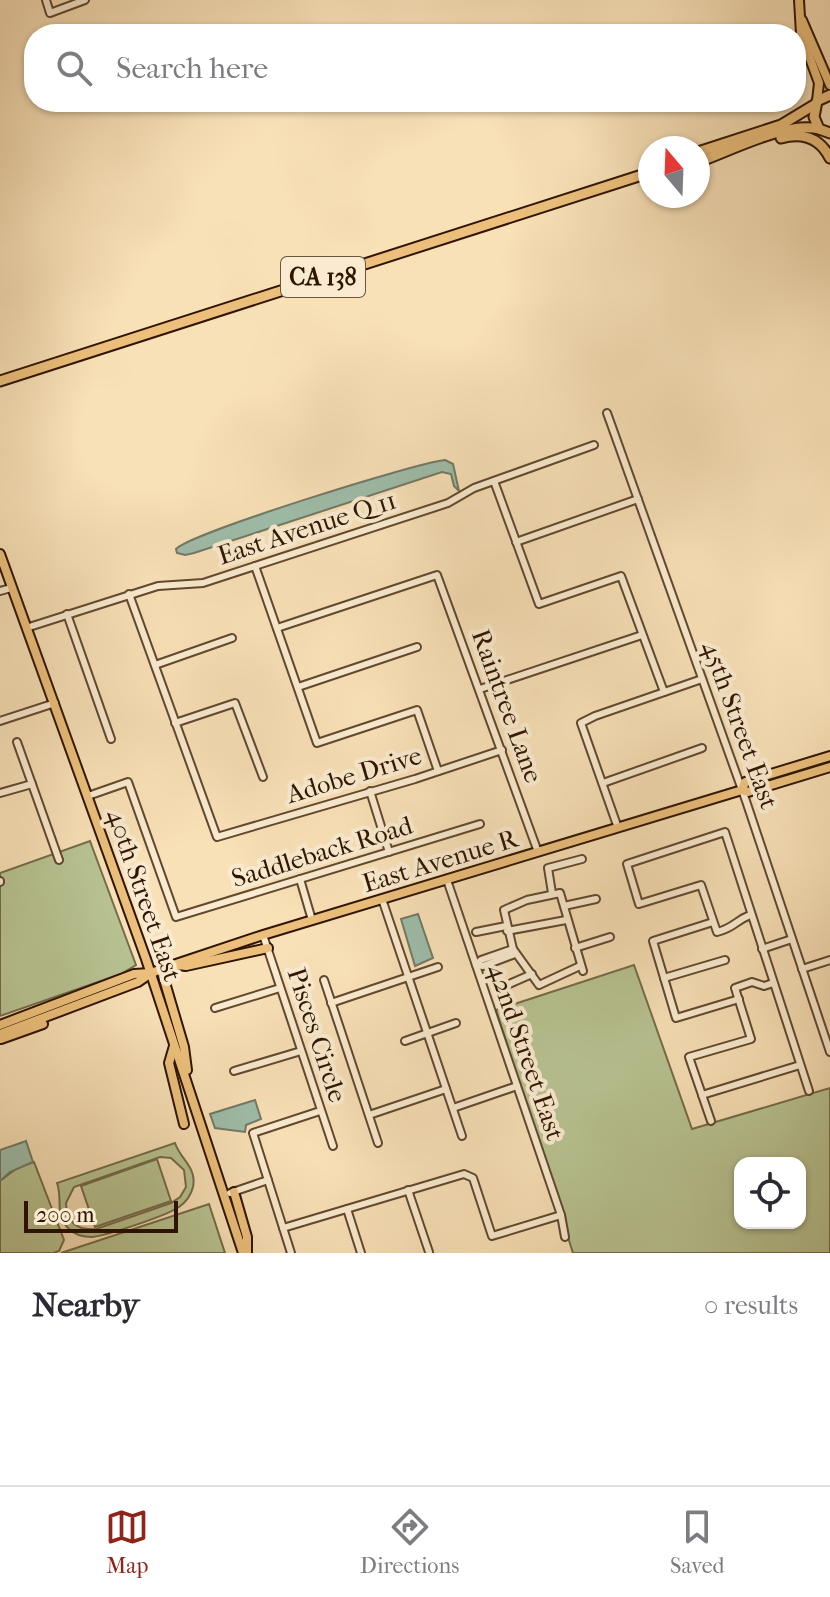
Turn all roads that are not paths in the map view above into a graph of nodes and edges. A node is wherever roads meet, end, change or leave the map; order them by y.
1 (46, 0) edge
2 (85, 0) edge
3 (799, 0) edge
4 (802, 18) junction
5 (802, 24) edge
6 (805, 24) edge
7 (806, 28) edge
8 (806, 48) edge
9 (830, 85) edge
10 (830, 95) edge
11 (816, 103) junction
12 (806, 109) edge
13 (802, 112) edge
14 (823, 131) edge
15 (830, 145) edge
16 (710, 148) edge
17 (717, 156) junction
18 (710, 158) edge
19 (830, 158) edge
20 (638, 176) edge
21 (0, 381) edge
22 (607, 413) dead end
23 (594, 445) dead end
24 (494, 481) junction
25 (638, 499) junction
26 (516, 542) junction
27 (0, 554) edge
28 (255, 566) junction
29 (11, 588) junction
30 (0, 591) edge
31 (129, 594) junction
32 (67, 614) junction
33 (26, 628) junction
34 (277, 628) junction
35 (642, 635) junction
36 (232, 638) dead end
37 (417, 647) dead end
38 (155, 665) junction
39 (702, 679) junction
40 (298, 687) junction
41 (480, 689) junction
42 (664, 692) junction
43 (55, 703) junction
44 (0, 721) edge
45 (175, 723) junction
46 (111, 739) dead end
47 (17, 742) dead end
48 (702, 748) dead end
49 (502, 750) junction
50 (830, 756) edge
51 (830, 767) edge
52 (438, 771) junction
53 (263, 777) dead end
54 (603, 783) junction
55 (32, 784) junction
56 (742, 790) junction
57 (370, 791) junction
58 (0, 793) edge
59 (88, 796) junction
60 (480, 824) dead end
61 (618, 828) junction
62 (389, 852) junction
63 (538, 852) junction
64 (582, 859) dead end
65 (59, 860) dead end
66 (300, 879) junction
67 (447, 880) junction
68 (552, 893) junction
69 (382, 899) junction
70 (596, 899) dead end
71 (564, 906) junction
72 (750, 915) junction
73 (312, 920) junction
74 (566, 920) junction
75 (713, 922) junction
76 (507, 929) junction
77 (476, 932) dead end
78 (263, 935) junction
79 (610, 937) dead end
80 (792, 939) junction
81 (268, 948) junction
82 (575, 948) junction
83 (762, 949) junction
84 (514, 952) junction
85 (725, 960) dead end
86 (830, 960) edge
87 (173, 965) junction
88 (476, 965) junction
89 (438, 967) dead end
90 (161, 969) junction
91 (802, 969) junction
92 (151, 973) junction
93 (532, 974) junction
94 (409, 977) junction
95 (664, 978) junction
96 (324, 980) dead end
97 (773, 983) junction
98 (280, 988) junction
99 (498, 989) dead end
100 (739, 999) junction
101 (331, 1003) junction
102 (215, 1008) dead end
103 (456, 1023) dead end
104 (43, 1024) dead end
105 (0, 1032) edge
106 (428, 1033) junction
107 (405, 1041) dead end
108 (175, 1045) junction
109 (301, 1051) junction
110 (830, 1052) edge
111 (800, 1065) junction
112 (234, 1071) dead end
113 (517, 1086) junction
114 (446, 1089) junction
115 (190, 1091) junction
116 (809, 1091) dead end
117 (702, 1095) junction
118 (453, 1108) junction
119 (320, 1111) junction
120 (369, 1115) junction
121 (711, 1121) dead end
122 (184, 1124) dead end
123 (462, 1136) dead end
124 (378, 1143) dead end
125 (333, 1146) dead end
126 (268, 1180) junction
127 (408, 1190) junction
128 (234, 1192) junction
129 (224, 1195) junction
130 (347, 1209) junction
131 (561, 1215) junction
132 (283, 1228) junction
133 (565, 1237) dead end
134 (429, 1252) edge
135 (245, 1253) edge
136 (291, 1253) edge
137 (361, 1253) edge

1 - 2 street
3 - 4 main road
4 - 5 main road
4 - 6 main road
7 - 9 main road
8 - 11 main road
10 - 11 highway
11 - 12 highway
11 - 14 highway
13 - 16 highway
14 - 15 highway
14 - 17 highway
17 - 18 highway
17 - 19 highway
20 - 21 highway, CA 138
22 - 25 street, 45th Street East
23 - 24 street, East Avenue Q 11
24 - 26 street
24 - 28 street, East Avenue Q 11
25 - 26 street
25 - 39 street, 45th Street East
26 - 35 street
27 - 29 main road, 40th Street East
28 - 31 street, East Avenue Q 11
28 - 34 street
29 - 30 street
29 - 33 main road, 40th Street East
31 - 32 street, East Avenue Q 11
31 - 38 street
32 - 33 street, East Avenue Q 11
32 - 46 street
33 - 43 main road, 40th Street East
34 - 40 street
34 - 41 street, Raintree Lane
35 - 41 street
35 - 42 street
36 - 38 street
37 - 40 street
38 - 45 street
39 - 42 street
39 - 56 street, 45th Street East
40 - 52 street
41 - 49 street, Raintree Lane
42 - 54 street
43 - 44 street
43 - 59 main road, 40th Street East
45 - 53 street
45 - 57 street, Adobe Drive
47 - 55 street
48 - 54 street
49 - 52 street, Adobe Drive
49 - 63 street, Raintree Lane
50 - 56 main road, East Avenue R
51 - 56 main road, East Avenue R
52 - 57 street, Adobe Drive
54 - 61 street
55 - 58 street
55 - 65 street
56 - 61 main road, East Avenue R
56 - 80 street, 45th Street East
57 - 62 street
59 - 66 street, Saddleback Road
59 - 92 main road, 40th Street East
60 - 62 street, Saddleback Road
61 - 63 main road, East Avenue R
62 - 66 street, Saddleback Road
63 - 67 main road, East Avenue R
64 - 68 street
66 - 73 street
67 - 69 main road, East Avenue R
67 - 88 street, 42nd Street East
68 - 71 street
68 - 76 street
69 - 73 main road, East Avenue R
69 - 94 street
70 - 71 street
71 - 74 street
72 - 75 street
72 - 75 street
72 - 83 street
73 - 78 main road, East Avenue R
74 - 76 street
74 - 82 street
75 - 95 street
76 - 77 street
76 - 84 street
78 - 81 street, Pisces Circle
78 - 87 main road, East Avenue R
79 - 82 street
80 - 83 street
80 - 91 street, 45th Street East
81 - 87 main road
81 - 98 street, Pisces Circle
82 - 93 street
83 - 97 street
84 - 88 street
84 - 93 street
85 - 95 street
86 - 91 street
87 - 90 main road, East Avenue R
88 - 113 street, 42nd Street East
89 - 94 street
90 - 92 main road, East Avenue R
90 - 115 main road
91 - 110 street, 45th Street East
92 - 105 main road, East Avenue R
92 - 105 main road, East Avenue R
92 - 108 main road, 40th Street East
93 - 99 street
94 - 101 street
94 - 106 street
95 - 100 street
96 - 101 street
97 - 100 street
97 - 111 street
98 - 102 street
98 - 109 street, Pisces Circle
100 - 117 street
101 - 120 street
103 - 106 street
104 - 105 main road
106 - 107 street
106 - 114 street
108 - 115 main road, 40th Street East
108 - 122 main road
109 - 112 street
109 - 119 street, Pisces Circle
111 - 116 street
111 - 117 street
113 - 118 street
113 - 131 street, 42nd Street East
114 - 118 street
114 - 120 street
115 - 129 main road, 40th Street East
117 - 121 street
118 - 123 street
119 - 125 street, Pisces Circle
119 - 126 street
120 - 124 street
126 - 128 street
126 - 132 street
127 - 130 street
127 - 131 street
127 - 134 street
128 - 129 street
128 - 135 main road
129 - 135 main road, 40th Street East
130 - 132 street
130 - 137 street
131 - 133 street, 42nd Street East
132 - 136 street

